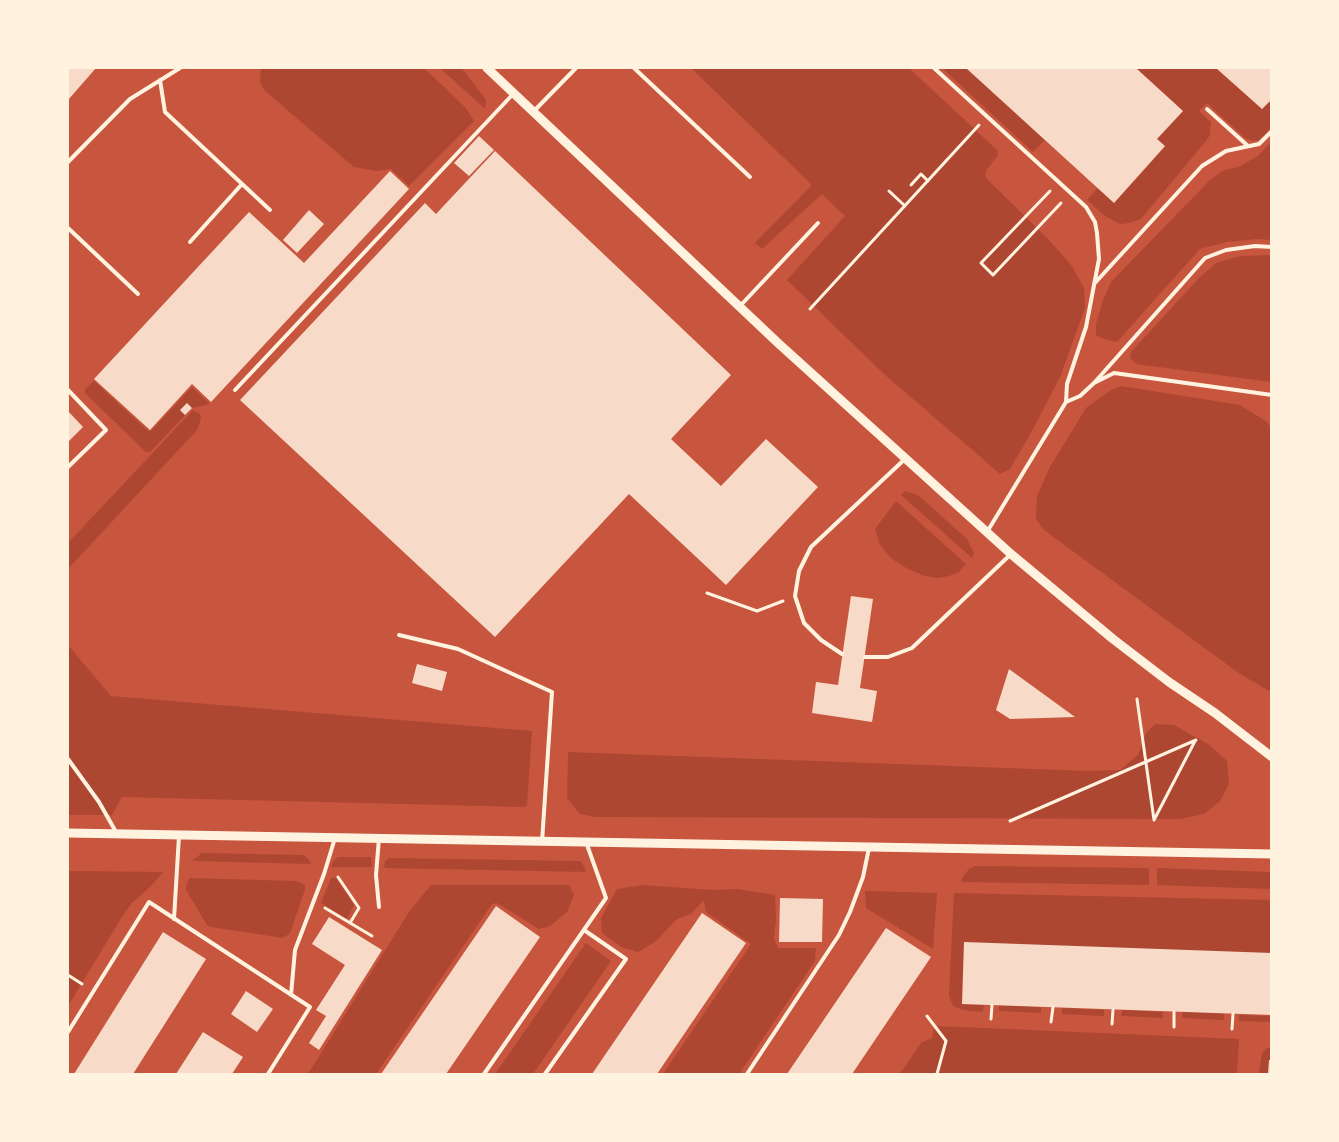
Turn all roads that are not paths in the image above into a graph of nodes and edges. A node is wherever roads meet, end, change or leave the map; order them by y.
1 (180, 68) edge
2 (487, 68) edge
3 (576, 68) edge
4 (634, 68) edge
5 (934, 68) edge
6 (160, 80) junction
7 (514, 93) junction
8 (1207, 109) dead end
9 (534, 111) junction
10 (1272, 131) edge
11 (1248, 146) junction
12 (68, 162) edge
13 (750, 177) dead end
14 (242, 184) junction
15 (270, 210) dead end
16 (818, 223) dead end
17 (68, 228) edge
18 (190, 242) dead end
19 (1272, 247) edge
20 (1093, 284) junction
21 (138, 294) dead end
22 (740, 306) junction
23 (1094, 383) junction
24 (68, 390) edge
25 (236, 390) dead end
26 (1272, 395) edge
27 (1066, 402) junction
28 (906, 458) junction
29 (68, 467) edge
30 (987, 532) junction
31 (1011, 554) junction
32 (399, 635) dead end
33 (842, 654) dead end
34 (865, 657) dead end
35 (1272, 757) edge
36 (68, 759) edge
37 (68, 833) edge
38 (117, 834) junction
39 (179, 835) junction
40 (335, 838) junction
41 (379, 838) junction
42 (542, 842) junction
43 (586, 842) junction
44 (869, 847) junction
45 (1272, 854) edge
46 (380, 907) dead end
47 (174, 919) junction
48 (584, 930) junction
49 (291, 995) junction
50 (68, 1032) edge
51 (268, 1074) edge
52 (484, 1074) edge
53 (546, 1074) edge
54 (747, 1074) edge

1 - 6 lane
2 - 7 street
3 - 9 lane
4 - 13 lane
5 - 20 lane
6 - 12 lane
6 - 14 lane
7 - 9 street
7 - 25 lane
8 - 11 lane
9 - 22 street
10 - 11 lane
11 - 20 lane
14 - 15 lane
14 - 18 lane
16 - 22 lane
17 - 21 lane
19 - 23 lane
20 - 27 lane
22 - 28 street
23 - 26 lane
23 - 27 lane
24 - 29 lane
27 - 30 lane
28 - 30 street
28 - 33 lane
30 - 31 street
31 - 34 lane
31 - 35 street
32 - 42 lane
36 - 38 lane
37 - 38 street
38 - 39 street
39 - 40 street
39 - 47 lane
40 - 41 street
40 - 49 lane
41 - 42 street
41 - 46 lane
42 - 43 street
43 - 44 street
43 - 48 lane
44 - 45 street
44 - 54 lane
47 - 49 lane
47 - 50 lane
48 - 52 lane
48 - 53 lane
49 - 51 lane

